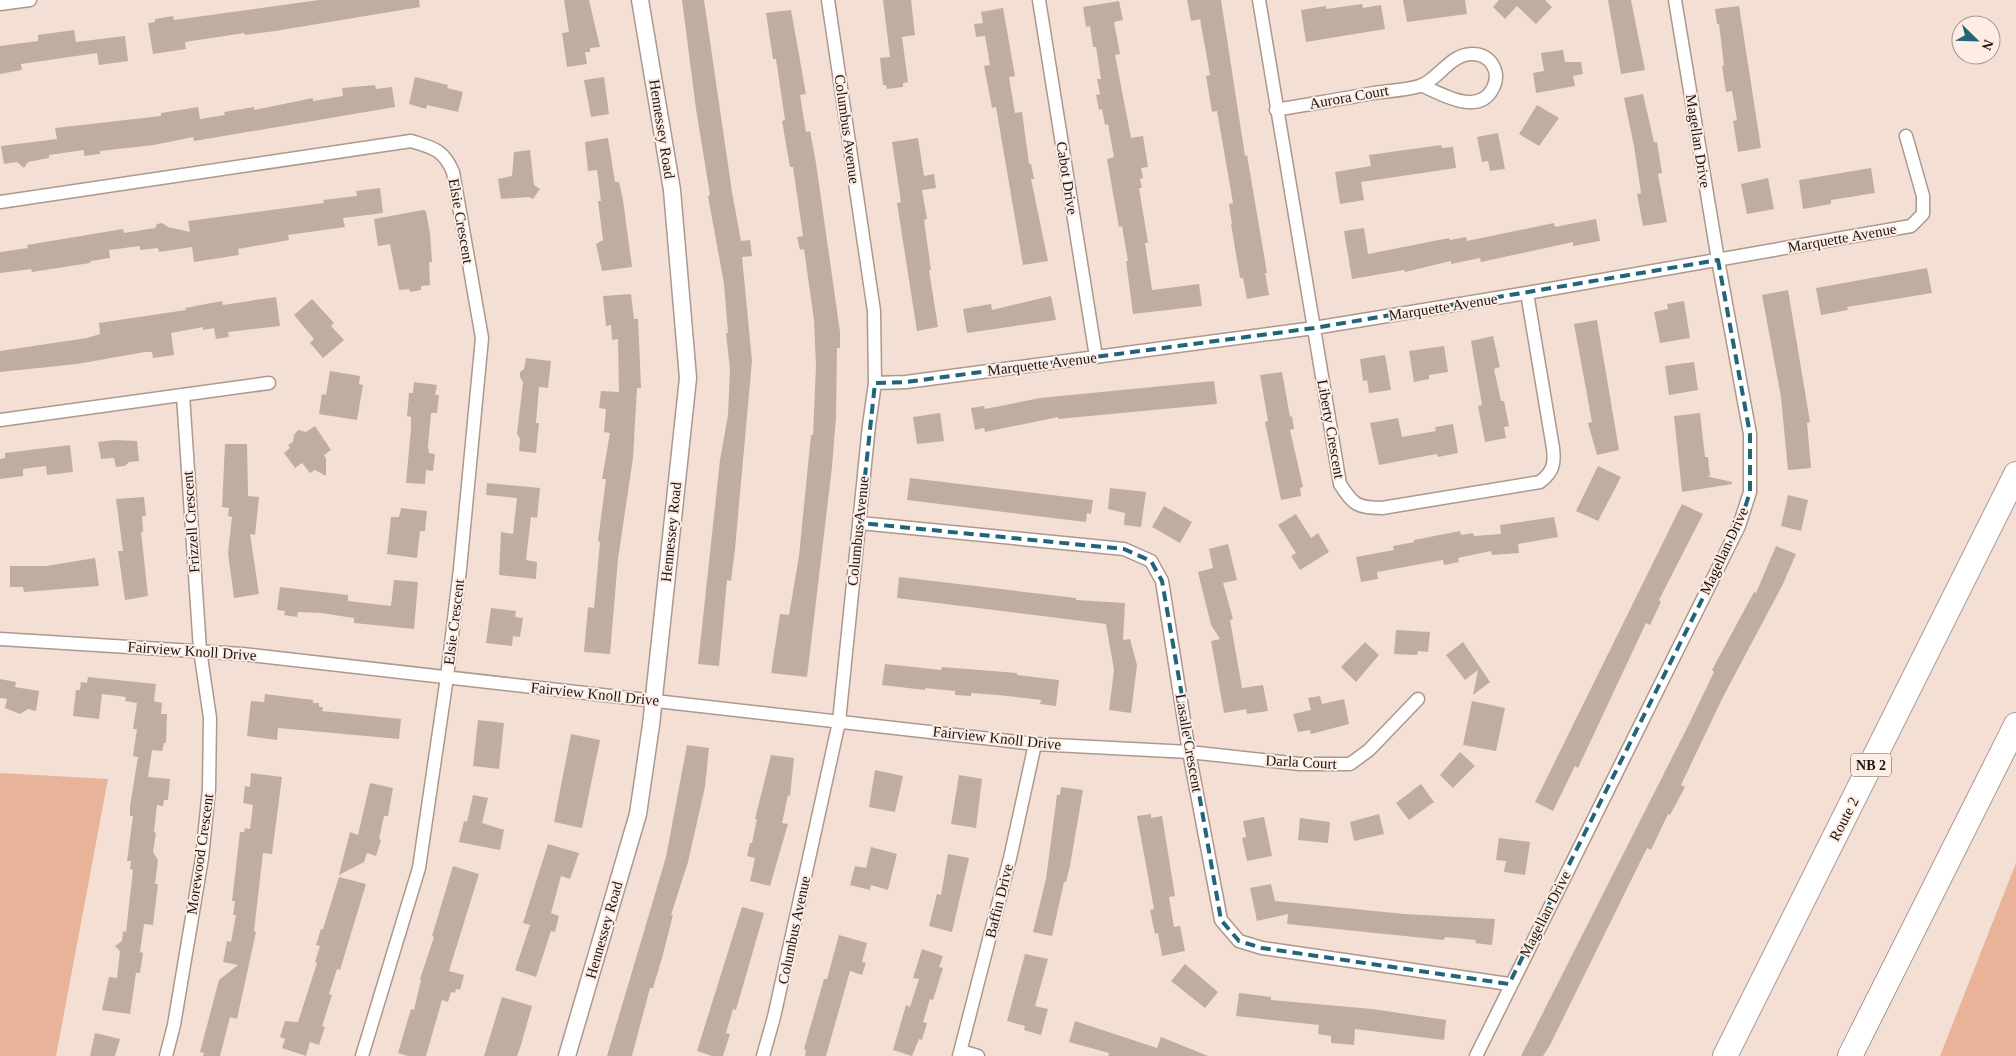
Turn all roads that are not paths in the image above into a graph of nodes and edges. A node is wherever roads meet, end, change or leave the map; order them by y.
1 (30, 0) edge
2 (640, 0) edge
3 (828, 0) edge
4 (1039, 0) edge
5 (1259, 0) edge
6 (1675, 0) edge
7 (0, 4) edge
8 (1422, 85) junction
9 (1276, 110) junction
10 (1906, 136) dead end
11 (0, 202) edge
12 (1718, 260) junction
13 (1527, 293) junction
14 (1314, 328) junction
15 (1096, 357) junction
16 (876, 382) junction
17 (269, 383) dead end
18 (183, 395) junction
19 (0, 420) edge
20 (2016, 474) edge
21 (860, 523) junction
22 (0, 639) edge
23 (200, 650) junction
24 (447, 677) junction
25 (1418, 699) dead end
26 (653, 701) junction
27 (839, 722) junction
28 (2016, 725) edge
29 (1035, 744) junction
30 (1189, 752) junction
31 (1509, 984) junction
32 (960, 1053) edge
33 (166, 1056) edge
34 (362, 1056) edge
35 (567, 1056) edge
36 (763, 1056) edge
37 (978, 1056) edge
38 (1476, 1056) edge
39 (1725, 1056) edge
40 (1850, 1056) edge

1 - 7 street
2 - 26 street, Hennessey Road
3 - 16 street, Columbus Avenue
4 - 15 street, Cabot Drive
5 - 9 street, Liberty Crescent
6 - 12 street, Magellan Drive
8 - 8 street, Aurora Court
8 - 9 street, Aurora Court
9 - 14 street, Liberty Crescent
10 - 12 street, Marquette Avenue
11 - 24 street, Elsie Crescent
12 - 13 street, Marquette Avenue
12 - 31 street, Magellan Drive
13 - 14 street, Marquette Avenue
13 - 14 street, Liberty Crescent
14 - 15 street, Marquette Avenue
15 - 16 street, Marquette Avenue
16 - 21 street, Columbus Avenue
17 - 18 street
18 - 19 street
18 - 23 street, Frizzell Crescent
20 - 39 highway, Route 2 / NB 2
21 - 27 street, Columbus Avenue
21 - 30 street, Lasalle Crescent
22 - 23 street, Fairview Knoll Drive
23 - 24 street, Fairview Knoll Drive
23 - 33 street, Morewood Crescent
24 - 26 street, Fairview Knoll Drive
24 - 34 street
25 - 30 street, Darla Court
26 - 27 street, Fairview Knoll Drive
26 - 35 street, Hennessey Road
27 - 29 street, Fairview Knoll Drive
27 - 36 street, Columbus Avenue
28 - 40 highway
29 - 30 street, Fairview Knoll Drive
29 - 32 street, Baffin Drive
30 - 31 street, Lasalle Crescent
31 - 38 street, Magellan Drive
32 - 37 street

